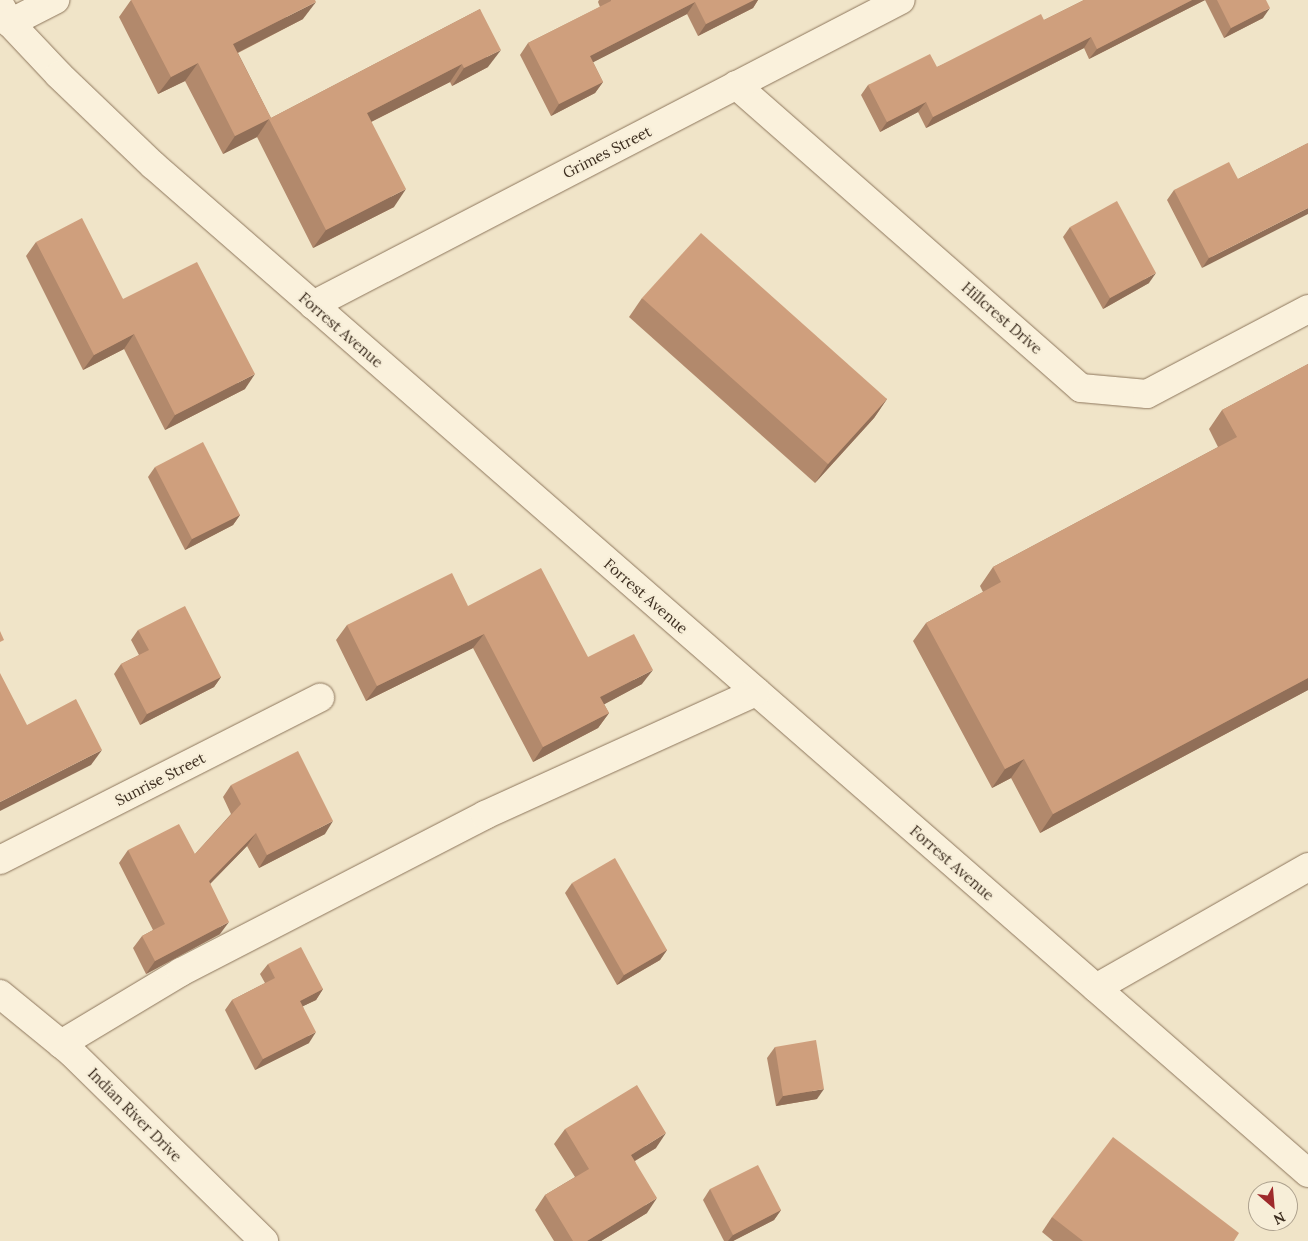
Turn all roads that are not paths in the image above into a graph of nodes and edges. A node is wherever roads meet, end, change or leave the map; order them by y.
1 (55, 0) edge
2 (901, 0) edge
3 (5, 14) edge
4 (736, 85) junction
5 (313, 305) junction
6 (1308, 309) edge
7 (756, 692) junction
8 (320, 698) dead end
9 (0, 860) edge
10 (1308, 867) edge
11 (1096, 988) junction
12 (0, 994) edge
13 (61, 1044) junction
14 (1308, 1173) edge
15 (264, 1241) edge

1 - 3 street
2 - 4 street, Grimes Street
3 - 5 street, Forrest Avenue
4 - 5 street, Grimes Street
4 - 6 street, Hillcrest Drive
5 - 7 street, Forrest Avenue
7 - 11 street, Forrest Avenue
7 - 13 street
8 - 9 street, Sunrise Street
10 - 11 street
11 - 14 street, Forrest Avenue
12 - 13 street, Indian River Drive
13 - 15 street, Indian River Drive

